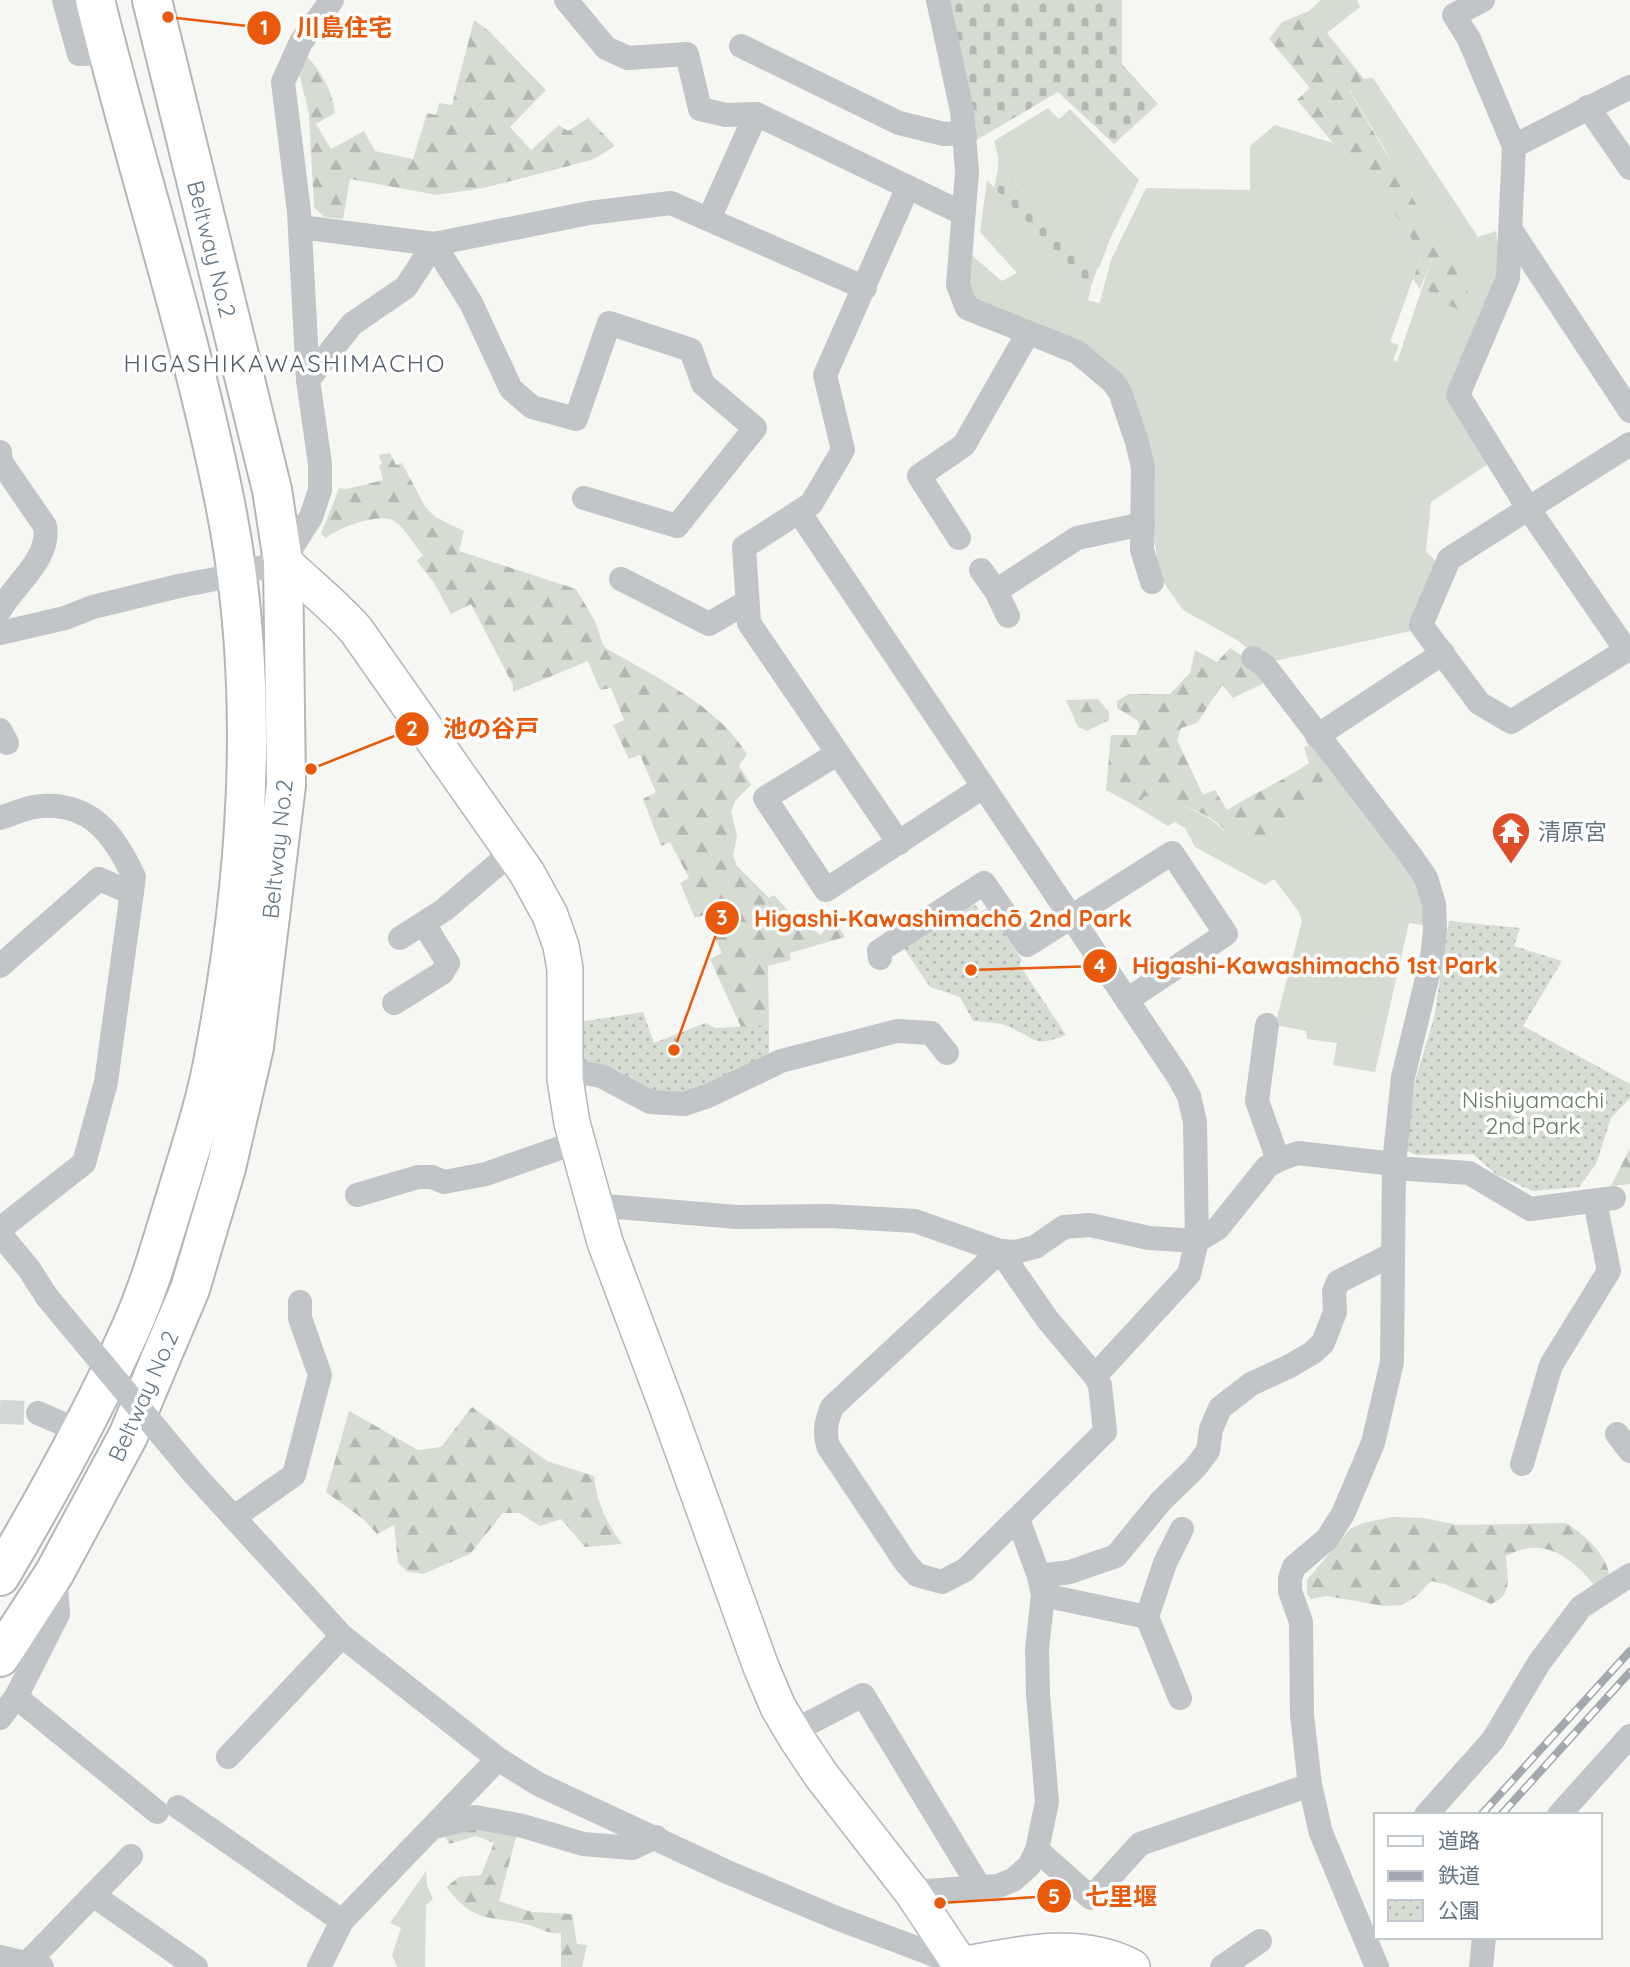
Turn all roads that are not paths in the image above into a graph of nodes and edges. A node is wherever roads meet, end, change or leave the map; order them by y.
1 (64, 0) edge
2 (95, 0) edge
3 (152, 0) edge
4 (332, 0) edge
5 (566, 0) edge
6 (938, 0) edge
7 (1483, 0) edge
8 (1450, 8) edge
9 (741, 46) dead end
10 (108, 53) junction
11 (1630, 87) edge
12 (1588, 107) junction
13 (756, 114) junction
14 (964, 133) junction
15 (1514, 146) junction
16 (1630, 168) edge
17 (908, 187) junction
18 (962, 213) junction
19 (709, 219) junction
20 (300, 227) junction
21 (1511, 230) junction
22 (434, 244) junction
23 (865, 288) junction
24 (1028, 334) junction
25 (308, 380) junction
26 (1630, 411) edge
27 (1630, 444) edge
28 (0, 452) edge
29 (584, 498) dead end
30 (1528, 508) junction
31 (799, 512) junction
32 (1143, 524) junction
33 (959, 538) dead end
34 (283, 561) junction
35 (982, 570) dead end
36 (236, 575) junction
37 (621, 579) dead end
38 (1152, 582) dead end
39 (996, 591) junction
40 (747, 602) junction
41 (0, 610) edge
42 (1007, 616) dead end
43 (0, 633) edge
44 (1628, 649) edge
45 (1443, 653) junction
46 (1253, 658) dead end
47 (1317, 736) junction
48 (837, 754) junction
49 (983, 787) junction
50 (0, 818) edge
51 (899, 843) junction
52 (512, 852) junction
53 (132, 893) junction
54 (1071, 918) junction
55 (424, 924) junction
56 (400, 938) dead end
57 (880, 958) dead end
58 (0, 966) edge
59 (1127, 1000) junction
60 (394, 1003) dead end
61 (1266, 1025) dead end
62 (947, 1053) dead end
63 (565, 1070) junction
64 (577, 1142) junction
65 (1278, 1160) junction
66 (1394, 1166) junction
67 (357, 1195) dead end
68 (594, 1205) junction
69 (0, 1228) edge
70 (0, 1234) edge
71 (1197, 1241) junction
72 (1000, 1251) junction
73 (1393, 1254) junction
74 (300, 1303) dead end
75 (1095, 1376) junction
76 (38, 1413) tunnel mouth
77 (79, 1432) junction
78 (1522, 1464) dead end
79 (233, 1517) junction
80 (1018, 1519) junction
81 (1182, 1528) dead end
82 (1135, 1533) junction
83 (1165, 1563) junction
84 (55, 1572) junction
85 (1630, 1575) edge
86 (0, 1576) edge
87 (1041, 1586) junction
88 (1147, 1617) junction
89 (342, 1636) junction
90 (0, 1657) edge
91 (16, 1697) junction
92 (1180, 1698) dead end
93 (0, 1718) edge
94 (792, 1732) junction
95 (1630, 1736) edge
96 (228, 1757) dead end
97 (498, 1759) junction
98 (1310, 1786) junction
99 (1428, 1813) edge
100 (1561, 1813) edge
101 (434, 1827) junction
102 (656, 1837) junction
103 (1037, 1850) junction
104 (131, 1856) dead end
105 (980, 1888) junction
106 (912, 1892) junction
107 (93, 1895) junction
108 (342, 1921) junction
109 (1484, 1939) edge
110 (1260, 1941) dead end
111 (0, 1957) edge
112 (35, 1965) edge
113 (961, 1966) edge
114 (195, 1967) edge
115 (319, 1967) edge
116 (1132, 1967) edge
117 (1222, 1967) edge
118 (1377, 1967) edge
119 (1481, 1967) edge

1 - 10 street
2 - 10 main road, Beltway No.2
3 - 34 main road, Beltway No.2
4 - 20 street
5 - 13 street
6 - 14 street
7 - 8 street
8 - 15 street
9 - 14 street
10 - 36 main road, Beltway No.2
11 - 12 street
12 - 15 street
12 - 16 street
13 - 17 street
13 - 19 street
14 - 18 street
15 - 21 street
17 - 18 street
17 - 23 street
18 - 24 street
19 - 22 street
19 - 23 street
20 - 22 street
20 - 25 street
21 - 26 street
21 - 30 street
22 - 25 street
22 - 29 street
23 - 31 street
24 - 32 street
24 - 33 street
25 - 34 street
27 - 30 street
28 - 41 street
30 - 44 street
30 - 45 street
31 - 40 street
31 - 49 street
32 - 38 street
32 - 39 street
34 - 36 street
34 - 52 street
34 - 84 main road, Beltway No.2
35 - 39 street
36 - 43 street
36 - 77 main road, Beltway No.2
37 - 40 street
39 - 42 street
40 - 48 street
44 - 45 street
45 - 47 street
46 - 47 street
47 - 66 street
48 - 51 street
48 - 51 street
49 - 51 street
49 - 54 street
50 - 53 street
52 - 55 street
52 - 63 street
53 - 58 street
53 - 69 street
54 - 57 street
54 - 59 street
54 - 59 street
55 - 56 street
55 - 60 street
59 - 71 street
61 - 65 street
62 - 63 street
63 - 64 street
64 - 67 street
64 - 68 street
65 - 66 street
65 - 71 street
66 - 73 street
66 - 78 street
68 - 72 street
68 - 94 street
70 - 79 street, bridge
71 - 72 street
71 - 75 street
72 - 75 street
72 - 80 street
73 - 82 street
73 - 98 street
74 - 79 street
75 - 80 street
76 - 77 street
77 - 86 main road, Beltway No.2
79 - 89 street
80 - 87 street
81 - 83 street
82 - 83 street
82 - 87 street
83 - 88 street
84 - 90 main road, Beltway No.2
84 - 91 street
85 - 99 street
87 - 88 street
87 - 103 street
88 - 92 street
89 - 96 street
89 - 97 street
91 - 93 street
91 - 108 street
94 - 105 street
94 - 106 street
95 - 100 street
97 - 101 street
97 - 102 street
98 - 103 street
98 - 118 street
101 - 102 street
101 - 108 street
102 - 113 street
103 - 105 street
104 - 107 street
105 - 106 street
106 - 113 street
107 - 112 street
107 - 114 street
108 - 115 street
109 - 119 street
110 - 117 street
111 - 112 street
113 - 116 street

